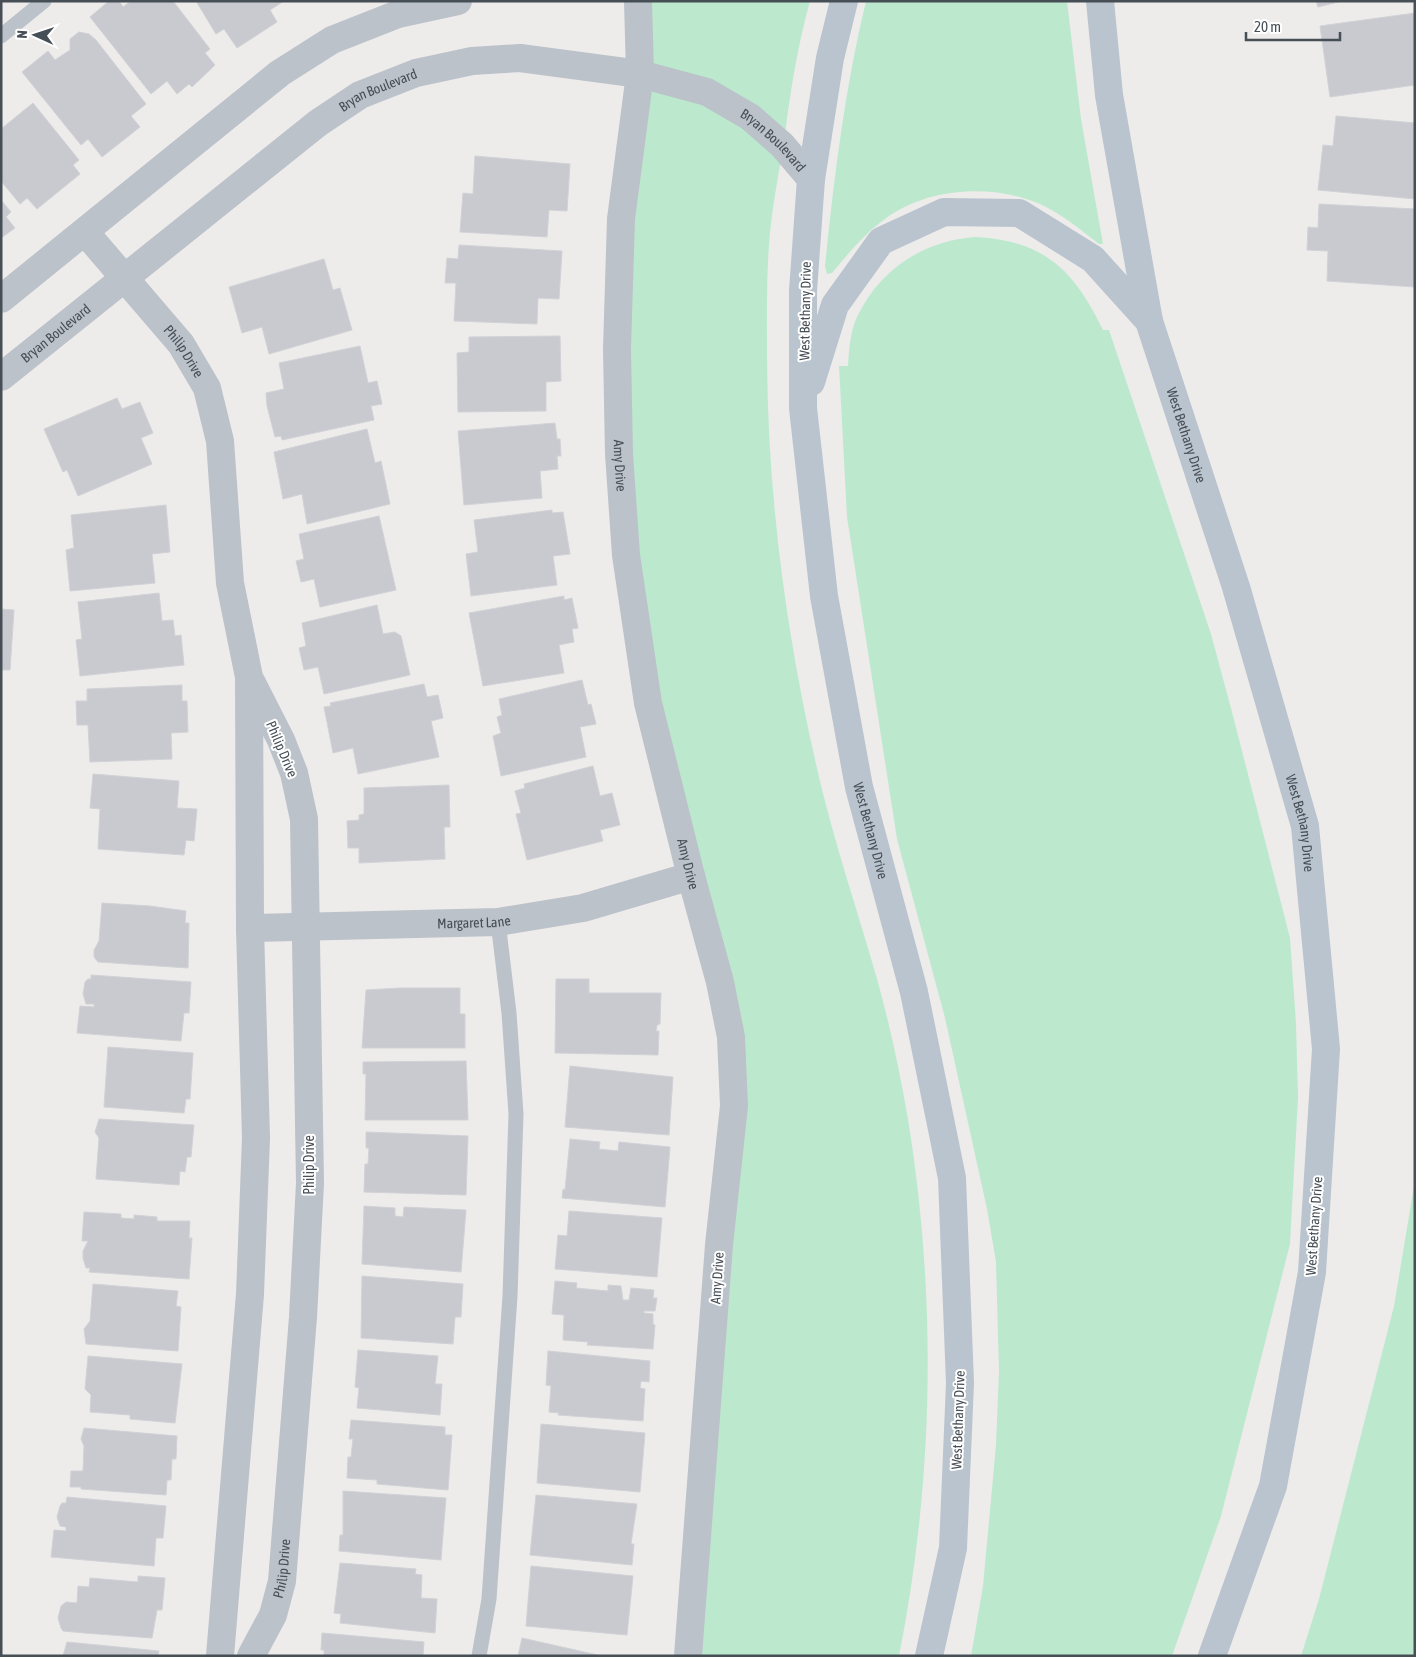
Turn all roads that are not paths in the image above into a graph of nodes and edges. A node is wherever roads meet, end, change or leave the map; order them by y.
1 (44, 1) edge
2 (458, 1) edge
3 (638, 1) edge
4 (844, 1) edge
5 (1100, 1) edge
6 (1, 36) edge
7 (640, 74) junction
8 (811, 179) junction
9 (85, 232) junction
10 (126, 278) junction
11 (1, 299) edge
12 (1148, 321) junction
13 (1, 378) edge
14 (803, 408) junction
15 (249, 677) junction
16 (691, 876) junction
17 (498, 922) junction
18 (250, 928) junction
19 (305, 928) junction
20 (935, 1627) junction
21 (220, 1656) edge
22 (251, 1656) edge
23 (479, 1656) edge
24 (688, 1656) edge
25 (929, 1656) edge
26 (941, 1656) edge
27 (1212, 1656) edge

1 - 6 lane
2 - 9 street
3 - 7 street, Amy Drive
4 - 8 main road, West Bethany Drive
5 - 12 main road, West Bethany Drive
7 - 8 street, Bryan Boulevard
7 - 10 street, Bryan Boulevard
7 - 16 street, Amy Drive
8 - 14 main road, West Bethany Drive
9 - 10 street, Philip Drive
9 - 11 street
10 - 13 street, Bryan Boulevard
10 - 15 street, Philip Drive
12 - 14 main road
12 - 27 main road, West Bethany Drive
14 - 20 main road, West Bethany Drive
15 - 18 street, Philip Drive
15 - 19 street, Philip Drive
16 - 17 street, Margaret Lane
16 - 24 street, Amy Drive
17 - 19 street, Margaret Lane
17 - 23 lane
18 - 19 street, Margaret Lane
18 - 21 street, Philip Drive
19 - 22 street, Philip Drive
20 - 25 main road, West Bethany Drive
20 - 26 main road

